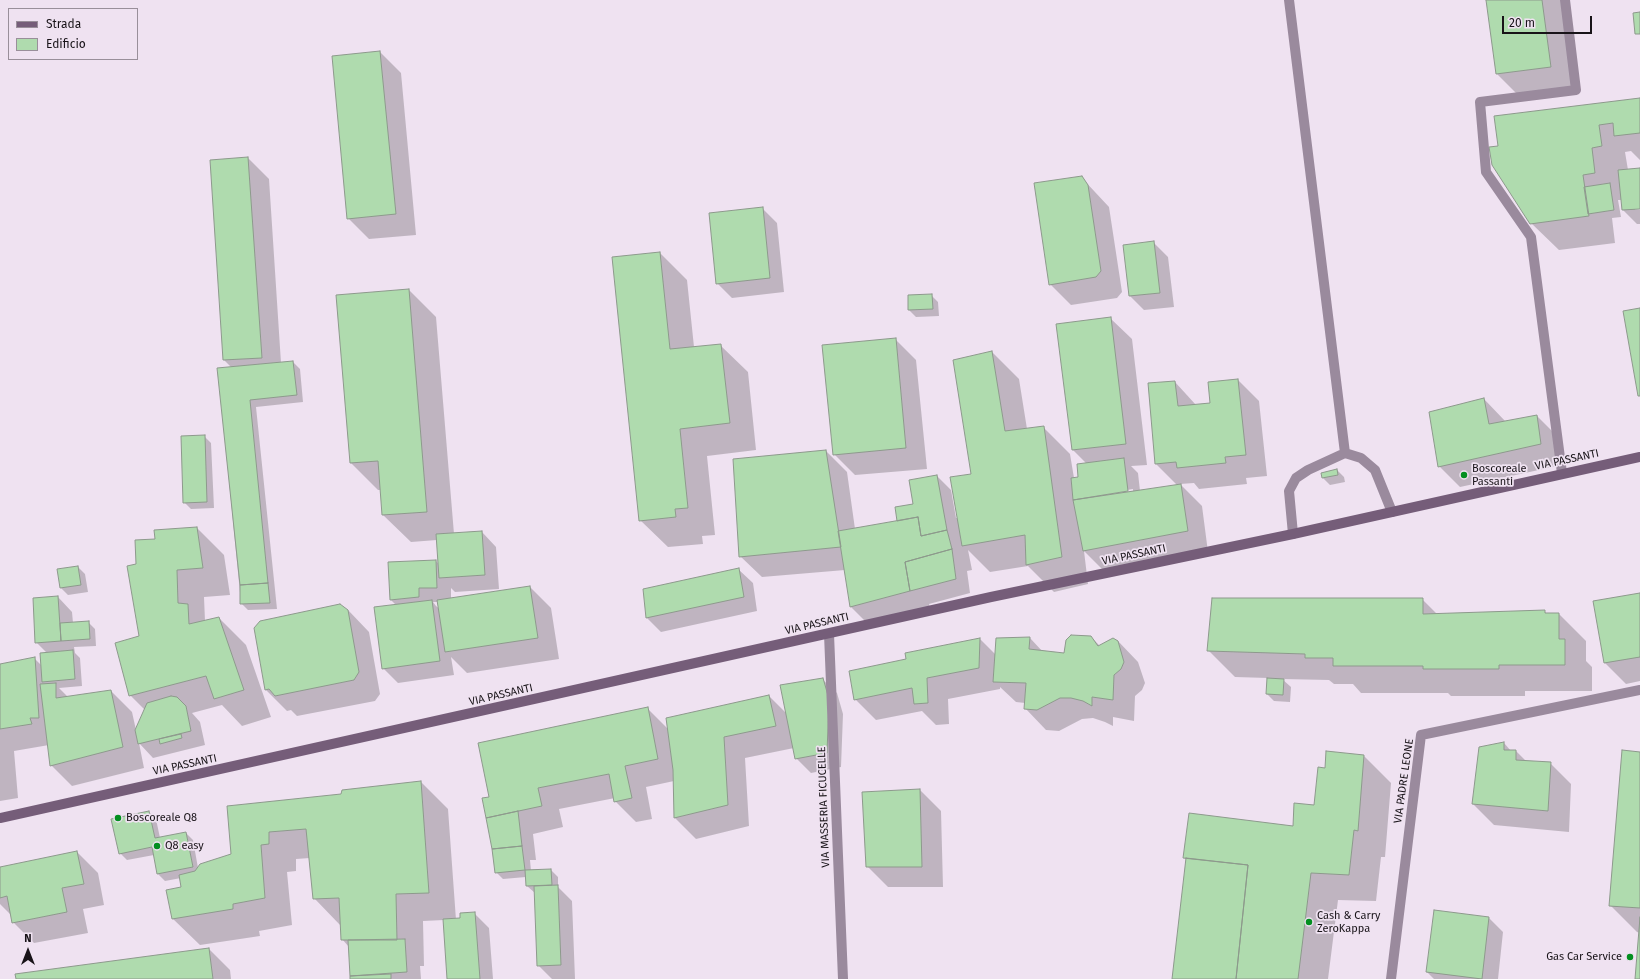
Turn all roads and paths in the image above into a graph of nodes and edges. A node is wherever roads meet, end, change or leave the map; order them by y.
1 (1289, 0) edge
2 (1565, 0) edge
3 (1345, 453) junction
4 (1640, 457) edge
5 (1562, 473) junction
6 (1392, 512) junction
7 (1293, 534) junction
8 (829, 634) junction
9 (1640, 690) edge
10 (0, 818) edge
11 (843, 979) edge
12 (1391, 979) edge

1 - 3 street
2 - 5 street
3 - 6 street
3 - 7 street
4 - 5 main road, VIA PASSANTI
5 - 6 main road, VIA PASSANTI
6 - 7 main road, VIA PASSANTI
7 - 8 main road, VIA PASSANTI
8 - 10 main road, VIA PASSANTI
8 - 11 street, VIA MASSERIA FICUCELLE
9 - 12 street, VIA PADRE LEONE

